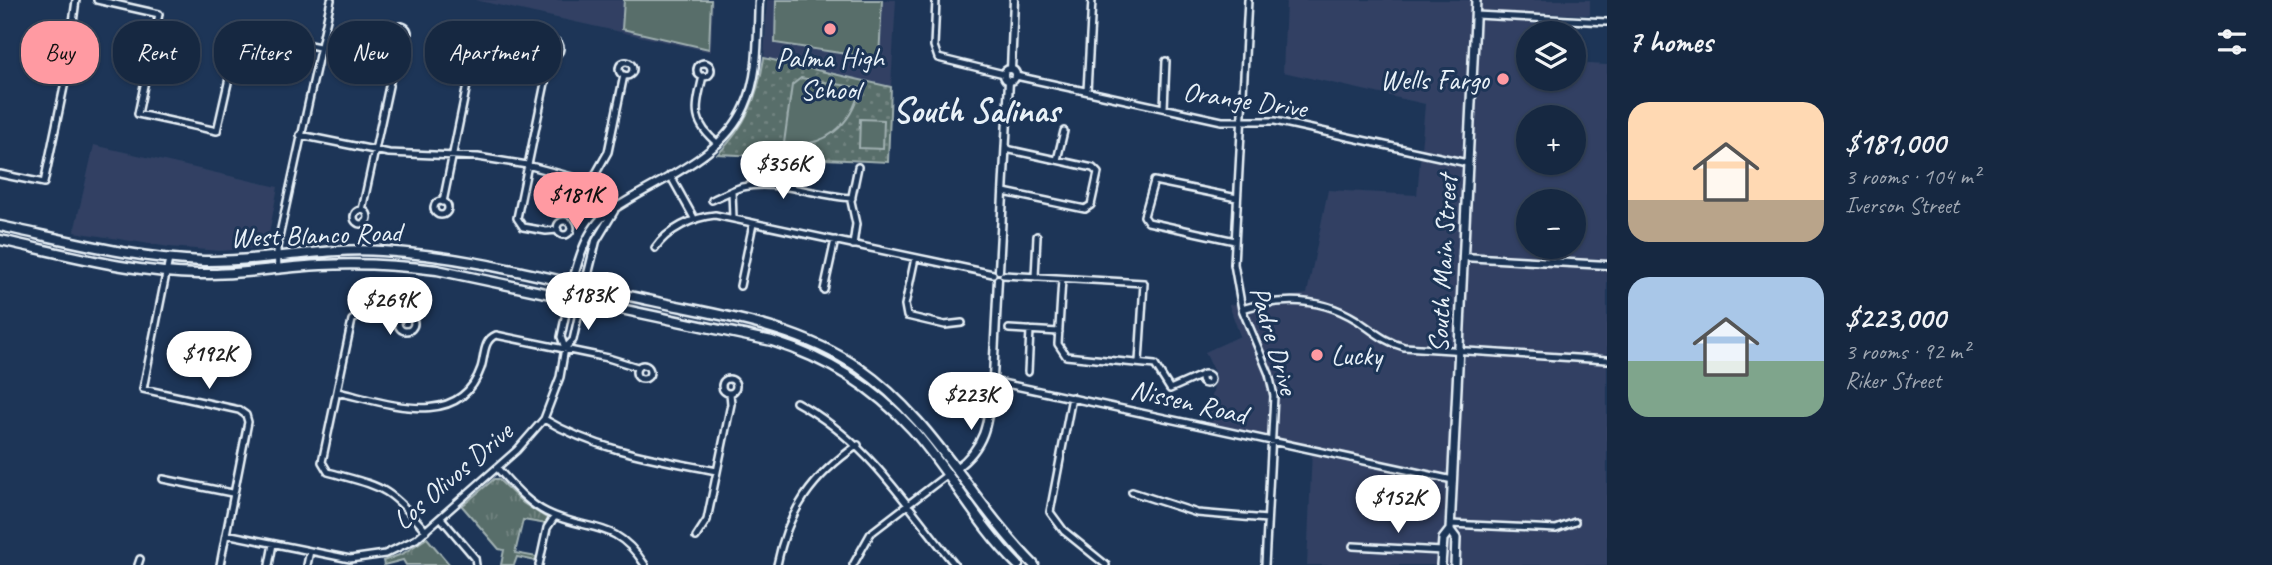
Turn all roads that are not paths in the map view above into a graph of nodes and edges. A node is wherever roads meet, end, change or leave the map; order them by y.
1 (76, 0) edge
2 (97, 0) edge
3 (331, 0) edge
4 (759, 0) edge
5 (936, 0) edge
6 (1014, 0) edge
7 (1092, 0) edge
8 (1248, 0) edge
9 (1476, 0) edge
10 (1476, 15) junction
11 (1607, 22) edge
12 (319, 47) junction
13 (1166, 61) dead end
14 (1010, 69) junction
15 (1004, 74) junction
16 (624, 75) dead end
17 (703, 76) dead end
18 (1012, 79) junction
19 (390, 84) edge
20 (467, 84) edge
21 (544, 84) edge
22 (1087, 92) junction
23 (1164, 108) junction
24 (1241, 122) junction
25 (1064, 131) dead end
26 (300, 135) junction
27 (718, 144) junction
28 (1006, 149) junction
29 (376, 151) junction
30 (452, 157) junction
31 (1057, 160) junction
32 (1467, 163) junction
33 (527, 164) junction
34 (858, 167) dead end
35 (0, 174) edge
36 (670, 175) junction
37 (591, 182) junction
38 (732, 191) junction
39 (1004, 192) junction
40 (852, 198) junction
41 (1237, 198) junction
42 (712, 200) dead end
43 (443, 202) dead end
44 (615, 209) junction
45 (362, 210) dead end
46 (733, 218) junction
47 (695, 220) junction
48 (753, 223) junction
49 (0, 226) edge
50 (558, 230) dead end
51 (1037, 236) dead end
52 (0, 240) edge
53 (835, 240) junction
54 (1235, 241) junction
55 (853, 244) junction
56 (655, 248) dead end
57 (276, 256) junction
58 (1463, 257) junction
59 (915, 258) junction
60 (169, 259) junction
61 (1607, 265) edge
62 (278, 270) junction
63 (167, 272) junction
64 (998, 274) junction
65 (1035, 277) junction
66 (1062, 279) junction
67 (572, 284) junction
68 (585, 286) junction
69 (740, 286) dead end
70 (824, 290) dead end
71 (569, 298) junction
72 (582, 301) junction
73 (1242, 309) junction
74 (400, 319) dead end
75 (962, 323) dead end
76 (1009, 329) dead end
77 (1030, 330) junction
78 (1059, 332) junction
79 (565, 348) junction
80 (1459, 352) junction
81 (1607, 360) edge
82 (1139, 362) junction
83 (637, 367) dead end
84 (1028, 372) dead end
85 (1204, 374) dead end
86 (994, 382) junction
87 (337, 392) junction
88 (730, 393) dead end
89 (1072, 397) junction
90 (796, 402) dead end
91 (544, 419) junction
92 (1273, 441) junction
93 (858, 445) junction
94 (497, 468) junction
95 (956, 468) junction
96 (717, 471) junction
97 (947, 475) junction
98 (163, 479) dead end
99 (1452, 480) junction
100 (1132, 492) dead end
101 (232, 493) junction
102 (907, 506) junction
103 (555, 516) junction
104 (441, 518) junction
105 (1267, 519) junction
106 (1575, 522) dead end
107 (1450, 527) junction
108 (426, 531) junction
109 (226, 534) junction
110 (696, 537) dead end
111 (273, 544) junction
112 (1353, 546) dead end
113 (310, 551) junction
114 (1442, 551) junction
115 (378, 556) junction
116 (220, 565) edge
117 (269, 565) edge
118 (307, 565) edge
119 (380, 565) edge
120 (476, 565) edge
121 (539, 565) edge
122 (645, 565) edge
123 (777, 565) edge
124 (853, 565) edge
125 (955, 565) edge
126 (1018, 565) edge
127 (1034, 565) edge
128 (1105, 565) edge
129 (1265, 565) edge
130 (1441, 565) edge
131 (1455, 565) edge

1 - 35 street
2 - 12 street
3 - 12 street
4 - 27 street
5 - 15 street
6 - 14 street
7 - 22 street
8 - 24 street, Padre Drive
9 - 10 main road, South Main Street
10 - 11 street
10 - 32 main road, South Main Street
12 - 26 street
13 - 23 street
14 - 15 street
14 - 18 street
15 - 18 street
16 - 37 street
17 - 27 street
18 - 22 street, Orange Drive
18 - 28 street
19 - 29 street
20 - 30 street
21 - 33 street
22 - 23 street, Orange Drive
23 - 24 street, Orange Drive
24 - 32 street, Orange Drive
24 - 41 street, Padre Drive
25 - 31 street
26 - 29 street
26 - 57 street
27 - 36 street
28 - 31 street
28 - 39 street
29 - 30 street
29 - 45 street
30 - 33 street
30 - 43 street
31 - 39 street
32 - 58 main road, South Main Street
33 - 37 street
33 - 50 street
34 - 40 street
36 - 44 street
36 - 47 street
37 - 44 street
38 - 40 street
38 - 42 street
38 - 46 street
39 - 64 street
40 - 55 street
41 - 54 street, Padre Drive
41 - 54 street
44 - 67 street
44 - 68 street
46 - 47 street
46 - 48 street
47 - 56 street
48 - 53 street
48 - 69 street
49 - 60 main road, West Blanco Road
51 - 65 street
52 - 63 main road, West Blanco Road
53 - 55 street
53 - 70 street
54 - 73 street, Padre Drive
55 - 59 street
57 - 60 main road, West Blanco Road
57 - 62 street
57 - 67 main road, West Blanco Road
58 - 61 street
58 - 80 main road, South Main Street
59 - 64 street
59 - 75 street
60 - 63 street
62 - 63 main road, West Blanco Road
62 - 71 main road, West Blanco Road
63 - 101 street
64 - 65 street
64 - 86 street
65 - 66 street
66 - 78 street
66 - 82 street
67 - 68 main road, West Blanco Road
67 - 71 street, Los Olivos Drive
68 - 72 street, Los Olivos Drive
68 - 95 main road, West Blanco Road
71 - 72 main road, West Blanco Road
71 - 79 street, Los Olivos Drive
72 - 79 street, Los Olivos Drive
72 - 97 main road, West Blanco Road
73 - 80 street
73 - 92 street, Padre Drive
74 - 87 street
76 - 77 street
77 - 78 street
77 - 84 street
78 - 82 street
79 - 83 street
79 - 87 street
79 - 91 street, Los Olivos Drive
80 - 81 street
80 - 99 main road, South Main Street
82 - 85 street
86 - 89 street, Nissen Road
86 - 95 street
87 - 108 street
88 - 96 street
89 - 92 street, Nissen Road
89 - 128 street
90 - 93 street
91 - 94 street, Los Olivos Drive
91 - 96 street
92 - 99 street, Nissen Road
92 - 105 street, Padre Drive
93 - 102 street
93 - 123 street
94 - 103 street
94 - 104 street, Los Olivos Drive
95 - 97 street
95 - 127 main road, West Blanco Road
96 - 110 street
97 - 102 street
97 - 126 main road, West Blanco Road
98 - 101 street
99 - 107 main road, South Main Street
100 - 105 street
101 - 109 street
102 - 124 street
102 - 125 street
103 - 121 street
103 - 122 street
104 - 108 street, Los Olivos Drive
104 - 120 street
105 - 129 street, Padre Drive
106 - 107 street
107 - 114 main road, South Main Street
107 - 131 main road, South Main Street
108 - 115 street, Los Olivos Drive
109 - 111 street, Los Olivos Drive
109 - 116 street
111 - 113 street, Los Olivos Drive
111 - 117 street
112 - 114 street
113 - 115 street, Los Olivos Drive
113 - 118 street
114 - 130 main road, South Main Street
115 - 119 street

